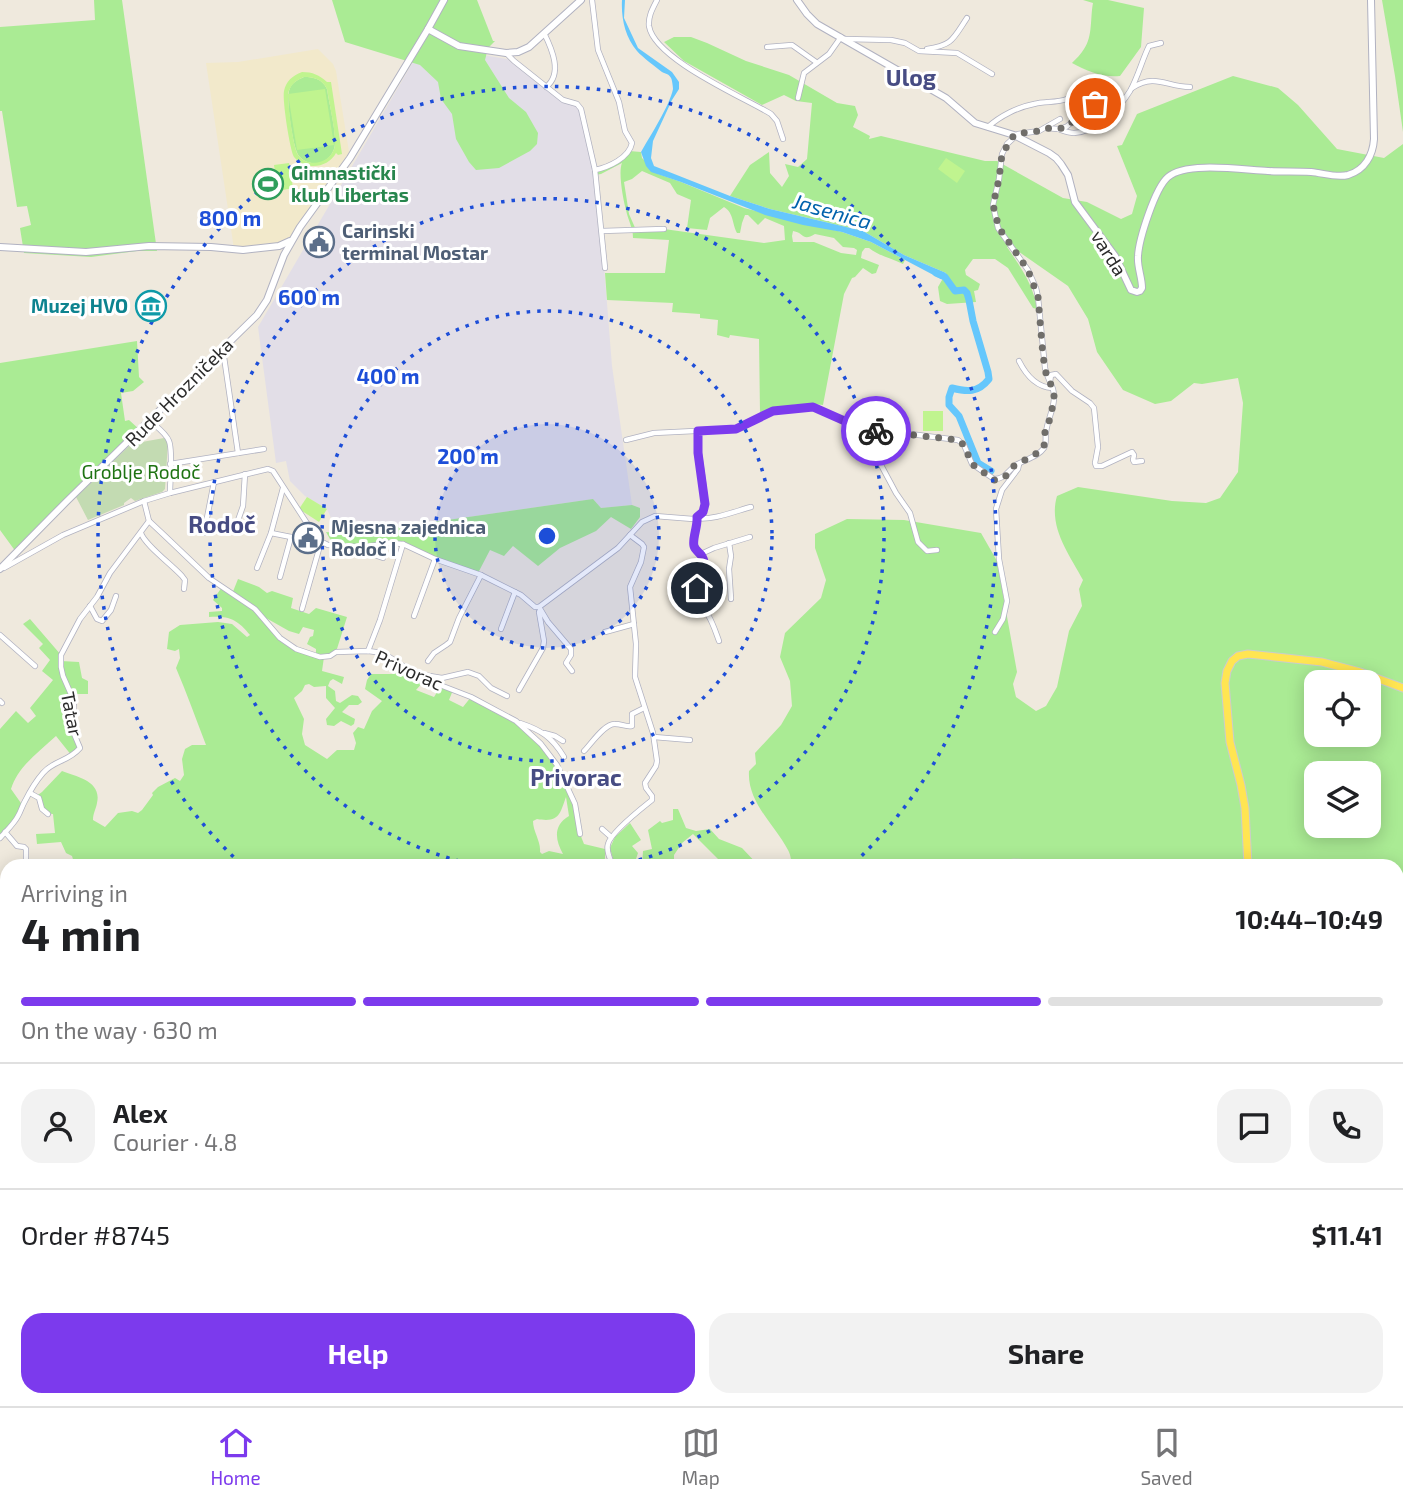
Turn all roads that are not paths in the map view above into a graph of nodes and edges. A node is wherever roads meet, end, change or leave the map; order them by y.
1 (444, 0) edge
2 (581, 0) edge
3 (592, 0) edge
4 (657, 0) edge
5 (797, 0) edge
6 (1371, 0) edge
7 (967, 18) dead end
8 (428, 29) junction
9 (544, 33) junction
10 (843, 38) junction
11 (1161, 43) dead end
12 (767, 47) dead end
13 (919, 51) junction
14 (506, 53) junction
15 (816, 62) junction
16 (992, 74) dead end
17 (546, 87) junction
18 (1190, 87) dead end
19 (1131, 88) junction
20 (798, 98) dead end
21 (1067, 99) dead end
22 (1060, 119) dead end
23 (1100, 122) junction
24 (988, 127) junction
25 (1044, 128) junction
26 (1058, 129) junction
27 (1014, 135) junction
28 (782, 139) dead end
29 (595, 170) junction
30 (299, 229) junction
31 (664, 229) dead end
32 (602, 231) junction
33 (279, 246) junction
34 (0, 247) edge
35 (268, 248) junction
36 (285, 258) junction
37 (605, 268) dead end
38 (223, 349) junction
39 (1019, 361) dead end
40 (1051, 386) junction
41 (150, 421) junction
42 (849, 423) junction
43 (698, 431) junction
44 (626, 440) dead end
45 (264, 449) dead end
46 (238, 453) junction
47 (1142, 461) dead end
48 (1020, 463) junction
49 (170, 464) junction
50 (245, 474) junction
51 (214, 482) junction
52 (283, 487) junction
53 (170, 493) junction
54 (144, 501) junction
55 (751, 507) dead end
56 (697, 519) junction
57 (149, 521) junction
58 (306, 522) junction
59 (236, 526) dead end
60 (140, 533) junction
61 (204, 533) dead end
62 (271, 533) junction
63 (631, 535) junction
64 (291, 537) junction
65 (750, 537) dead end
66 (321, 541) junction
67 (729, 543) junction
68 (403, 544) junction
69 (363, 547) junction
70 (937, 550) dead end
71 (701, 554) junction
72 (383, 558) dead end
73 (435, 559) junction
74 (257, 568) dead end
75 (0, 570) edge
76 (481, 575) junction
77 (280, 577) dead end
78 (184, 589) dead end
79 (515, 592) junction
80 (116, 596) dead end
81 (732, 600) dead end
82 (90, 606) junction
83 (539, 607) junction
84 (302, 609) dead end
85 (414, 616) dead end
86 (634, 624) junction
87 (501, 629) dead end
88 (605, 632) dead end
89 (995, 632) dead end
90 (0, 635) edge
91 (719, 641) dead end
92 (368, 651) junction
93 (428, 661) dead end
94 (35, 666) dead end
95 (572, 671) dead end
96 (414, 674) junction
97 (1403, 688) edge
98 (519, 690) dead end
99 (507, 696) dead end
100 (644, 707) junction
101 (516, 721) junction
102 (544, 733) junction
103 (653, 737) junction
104 (690, 740) dead end
105 (563, 741) dead end
106 (541, 744) junction
107 (584, 751) dead end
108 (30, 793) junction
109 (48, 814) dead end
110 (602, 829) dead end
111 (5, 832) junction
112 (579, 834) dead end
113 (611, 837) junction
114 (0, 838) edge
115 (26, 859) edge
116 (610, 859) edge
117 (1248, 859) edge

1 - 8 street
2 - 9 street
3 - 29 street
4 - 28 street
5 - 10 street, varda
6 - 27 street, varda
7 - 13 street
8 - 14 street
8 - 30 street
9 - 14 street
9 - 17 street
10 - 13 street
10 - 15 street
10 - 24 street, varda
11 - 19 street
12 - 15 street
13 - 16 street
14 - 17 street
15 - 20 street
17 - 29 street
18 - 19 street
19 - 23 street
21 - 24 street
22 - 25 street
23 - 26 street
23 - 26 street
24 - 27 street, varda
25 - 26 street
25 - 27 street
27 - 40 street
29 - 32 street
30 - 33 street
30 - 36 street, Rude Hrozničeka
31 - 32 street
32 - 37 street
33 - 35 street
33 - 36 street
34 - 35 street
35 - 36 street
36 - 38 street, Rude Hrozničeka
38 - 41 street, Rude Hrozničeka
38 - 46 street
39 - 40 street
40 - 47 street
40 - 48 street
41 - 49 street
41 - 75 street, Rude Hrozničeka
42 - 43 street
42 - 48 street
42 - 70 street
43 - 44 street
43 - 56 street
45 - 46 street
46 - 49 street
48 - 89 street
49 - 53 street
50 - 51 street
50 - 52 street
50 - 59 street
51 - 53 street
51 - 61 street
52 - 58 street
52 - 62 street
53 - 54 street
54 - 57 street
54 - 75 street
55 - 56 street
56 - 63 street
56 - 71 street
57 - 60 street, Tatar
57 - 92 street, Privorac
58 - 64 street
58 - 66 street
60 - 78 street
60 - 82 street, Tatar
62 - 64 street
62 - 74 street
63 - 83 street
63 - 86 street
64 - 77 street
65 - 67 street
66 - 69 street
66 - 84 street
67 - 71 street
67 - 81 street
68 - 69 street
68 - 73 street
68 - 92 street
69 - 72 street
71 - 91 street
73 - 76 street
73 - 85 street
76 - 79 street
76 - 93 street
79 - 83 street
79 - 87 street
80 - 82 street
82 - 108 street, Tatar
83 - 95 street
83 - 98 street
86 - 88 street
86 - 100 street
90 - 94 street
92 - 96 street, Privorac
96 - 99 street
96 - 101 street, Privorac
97 - 117 main road
100 - 103 street
100 - 107 street
101 - 102 street
101 - 106 street, Privorac
102 - 105 street
102 - 106 street
103 - 104 street
103 - 113 street
106 - 112 street, Privorac
108 - 109 street
108 - 111 street, Tatar
110 - 113 street
111 - 114 street, Tatar
111 - 115 street
113 - 116 street

